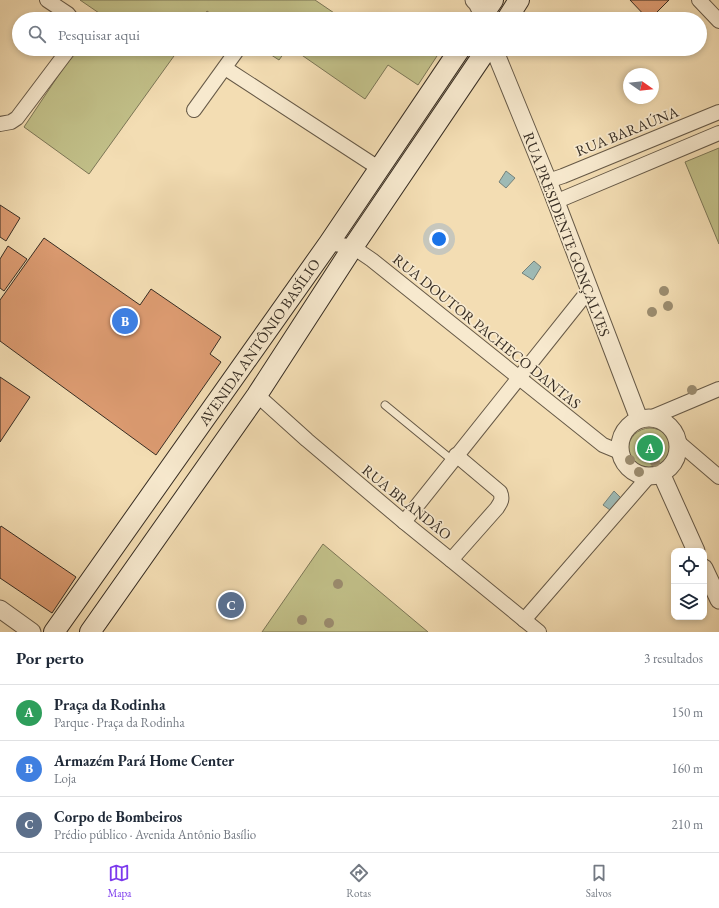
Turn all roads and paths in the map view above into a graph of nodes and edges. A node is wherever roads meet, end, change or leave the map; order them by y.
1 (47, 0) edge
2 (519, 0) edge
3 (699, 0) edge
4 (65, 12) edge
5 (511, 12) edge
6 (719, 21) edge
7 (64, 56) edge
8 (233, 56) edge
9 (455, 56) edge
10 (482, 56) edge
11 (497, 56) edge
12 (225, 68) junction
13 (194, 110) dead end
14 (719, 112) edge
15 (0, 124) edge
16 (719, 133) edge
17 (380, 169) junction
18 (548, 181) junction
19 (555, 202) junction
20 (329, 243) junction
21 (353, 247) junction
22 (589, 290) junction
23 (519, 378) junction
24 (719, 389) edge
25 (257, 395) junction
26 (385, 405) dead end
27 (644, 418) junction
28 (678, 441) junction
29 (620, 452) junction
30 (454, 458) junction
31 (655, 475) junction
32 (719, 477) edge
33 (404, 522) junction
34 (694, 548) edge
35 (451, 560) junction
36 (707, 574) edge
37 (719, 600) edge
38 (0, 610) edge
39 (524, 620) junction
40 (32, 632) edge
41 (54, 632) edge
42 (90, 632) edge
43 (539, 632) edge

1 - 4 street
2 - 5 main road
3 - 6 street
7 - 15 street
8 - 12 street
9 - 17 main road, AVENIDA ANTÔNIO BASÍLIO
10 - 21 main road, AVENIDA ANTÔNIO BASÍLIO
11 - 18 street, RUA PRESIDENTE GONÇALVES
12 - 13 street
12 - 17 street
14 - 18 street, RUA BARAÚNA
16 - 19 street
17 - 20 main road, AVENIDA ANTÔNIO BASÍLIO
18 - 19 street, RUA PRESIDENTE GONÇALVES
19 - 22 street, RUA PRESIDENTE GONÇALVES
20 - 21 street, RUA DOUTOR PACHECO DANTAS
20 - 41 main road, AVENIDA ANTÔNIO BASÍLIO
21 - 23 street, RUA DOUTOR PACHECO DANTAS
21 - 25 main road, AVENIDA ANTÔNIO BASÍLIO
22 - 23 street
22 - 27 street, RUA PRESIDENTE GONÇALVES
23 - 29 street, RUA DOUTOR PACHECO DANTAS
23 - 30 street
24 - 27 street
25 - 33 street, RUA BRANDÂO
25 - 42 main road, AVENIDA ANTÔNIO BASÍLIO
26 - 30 lane
27 - 28 street
27 - 29 street
28 - 31 street
28 - 32 street
29 - 31 street
30 - 33 street
30 - 35 street
31 - 34 street
31 - 39 street
33 - 35 street, RUA BRANDÂO
35 - 39 street, RUA BRANDÂO
36 - 37 street
38 - 40 street
39 - 43 street, RUA BRANDÂO

